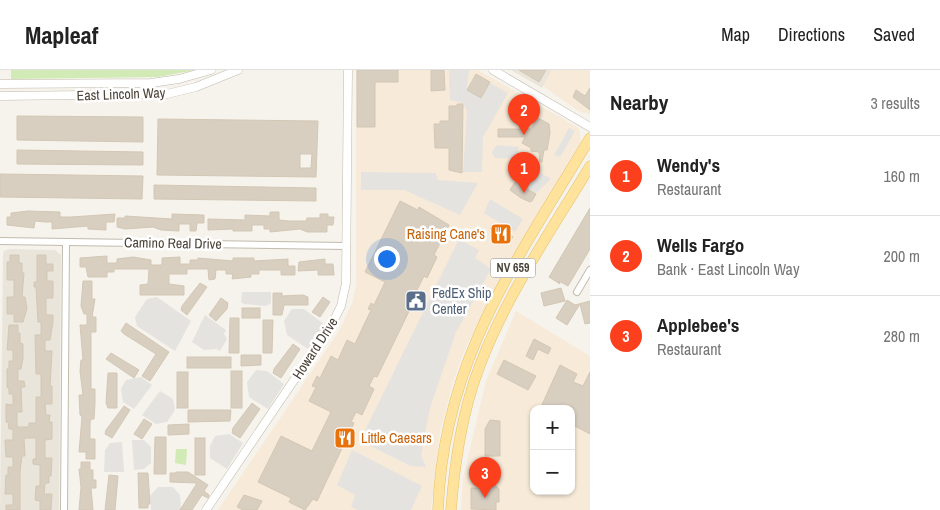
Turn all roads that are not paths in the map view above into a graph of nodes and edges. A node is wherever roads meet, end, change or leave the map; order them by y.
1 (210, 70) edge
2 (238, 70) edge
3 (348, 70) edge
4 (493, 70) edge
5 (0, 84) edge
6 (0, 96) edge
7 (590, 127) edge
8 (590, 138) edge
9 (590, 166) edge
10 (0, 241) edge
11 (66, 242) junction
12 (347, 246) junction
13 (590, 270) edge
14 (577, 292) dead end
15 (455, 466) junction
16 (64, 510) edge
17 (206, 510) edge
18 (436, 510) edge
19 (451, 510) edge
20 (455, 510) edge

1 - 5 street, East Lincoln Way
2 - 6 street, East Lincoln Way
3 - 12 street, Howard Drive
4 - 7 street
8 - 18 main road, NV 659
9 - 15 main road, NV 659
10 - 11 street, Camino Real Drive
11 - 12 street, Camino Real Drive
11 - 16 street
12 - 17 street, Howard Drive
13 - 14 street
15 - 19 main road, NV 659
15 - 20 main road

